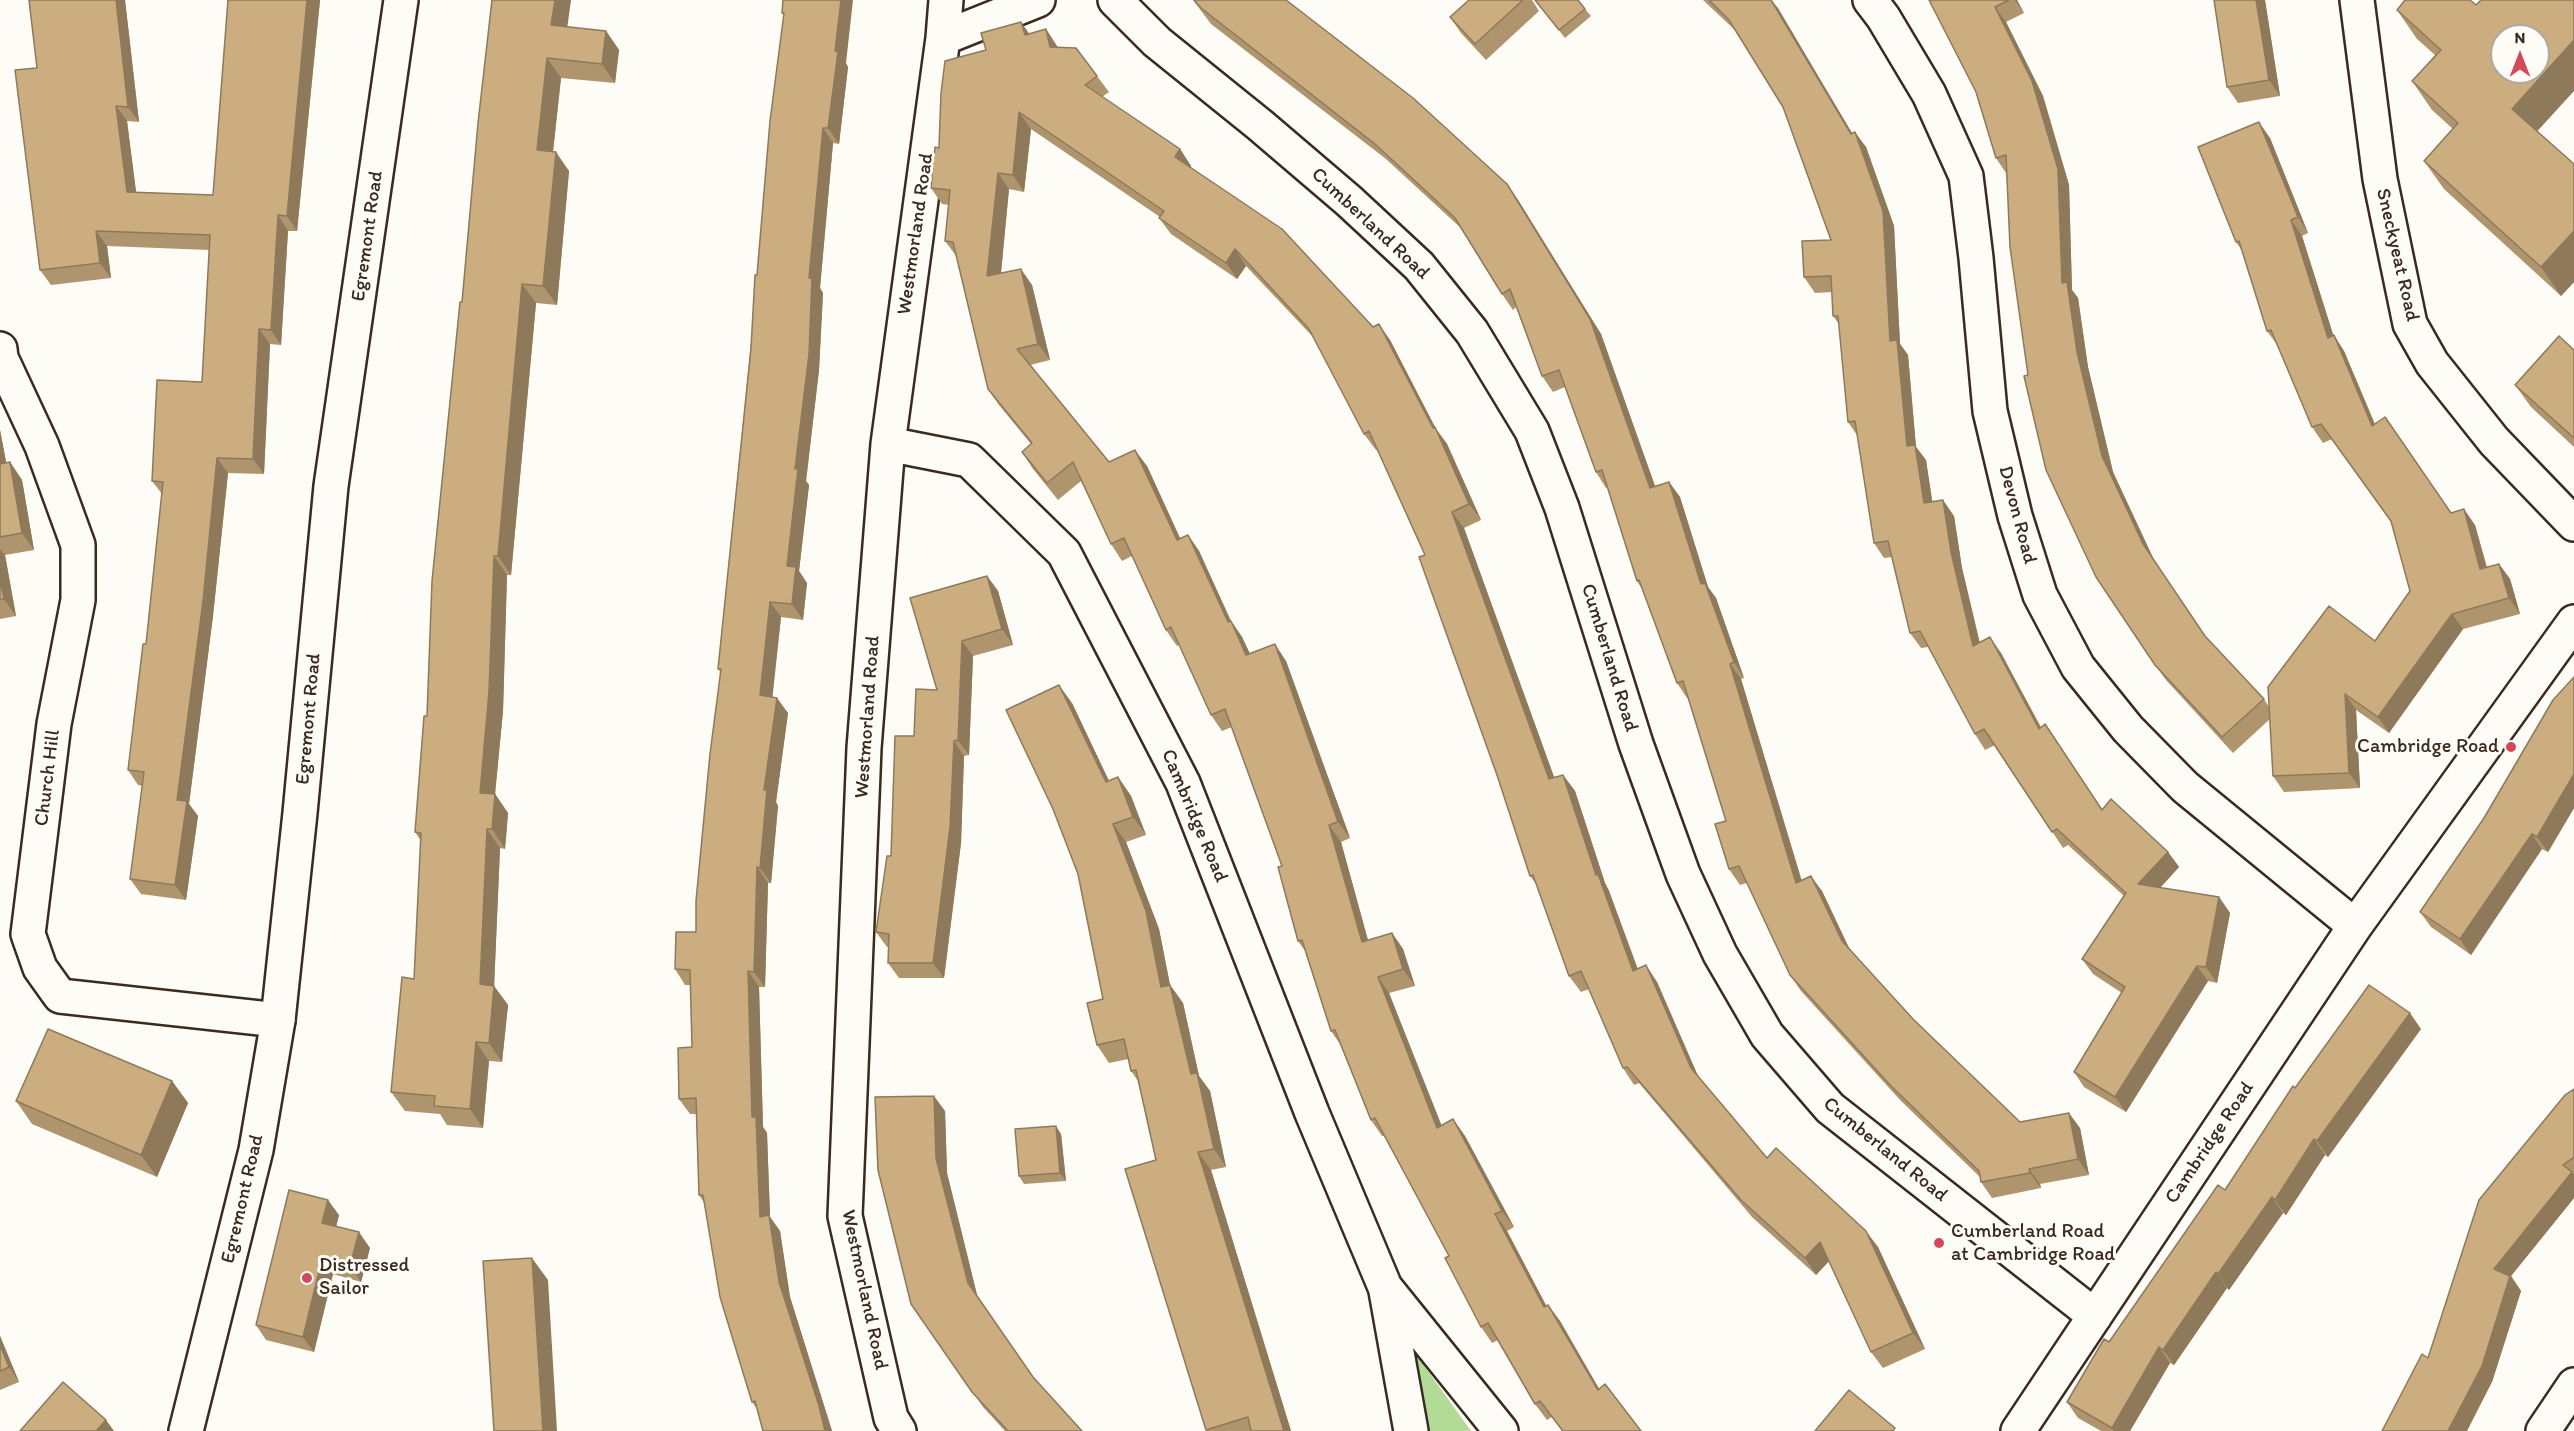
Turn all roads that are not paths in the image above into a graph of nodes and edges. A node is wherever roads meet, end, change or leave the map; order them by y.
1 (401, 0) edge
2 (946, 0) edge
3 (1038, 0) edge
4 (1115, 0) edge
5 (1870, 0) edge
6 (2357, 0) edge
7 (943, 38) junction
8 (0, 349) edge
9 (888, 444) junction
10 (2574, 525) edge
11 (2574, 622) edge
12 (2355, 926) junction
13 (278, 1020) junction
14 (1386, 1287) junction
15 (2095, 1316) junction
16 (2574, 1385) edge
17 (186, 1431) edge
18 (898, 1431) edge
19 (1412, 1431) edge
20 (1501, 1431) edge
21 (2018, 1431) edge
22 (2543, 1431) edge

1 - 13 street, Egremont Road
2 - 7 street, Westmorland Road
3 - 7 street
4 - 15 street, Cumberland Road
5 - 12 street, Devon Road
6 - 10 street, Sneckyeat Road
7 - 9 street, Westmorland Road
8 - 13 street, Church Hill
9 - 14 street, Cambridge Road
9 - 18 street, Westmorland Road
11 - 12 street, Cambridge Road
12 - 15 street, Cambridge Road
13 - 17 street, Egremont Road
14 - 19 street, Cambridge Road
14 - 20 street, Cambridge Road
15 - 21 street, Cambridge Road
16 - 22 street

